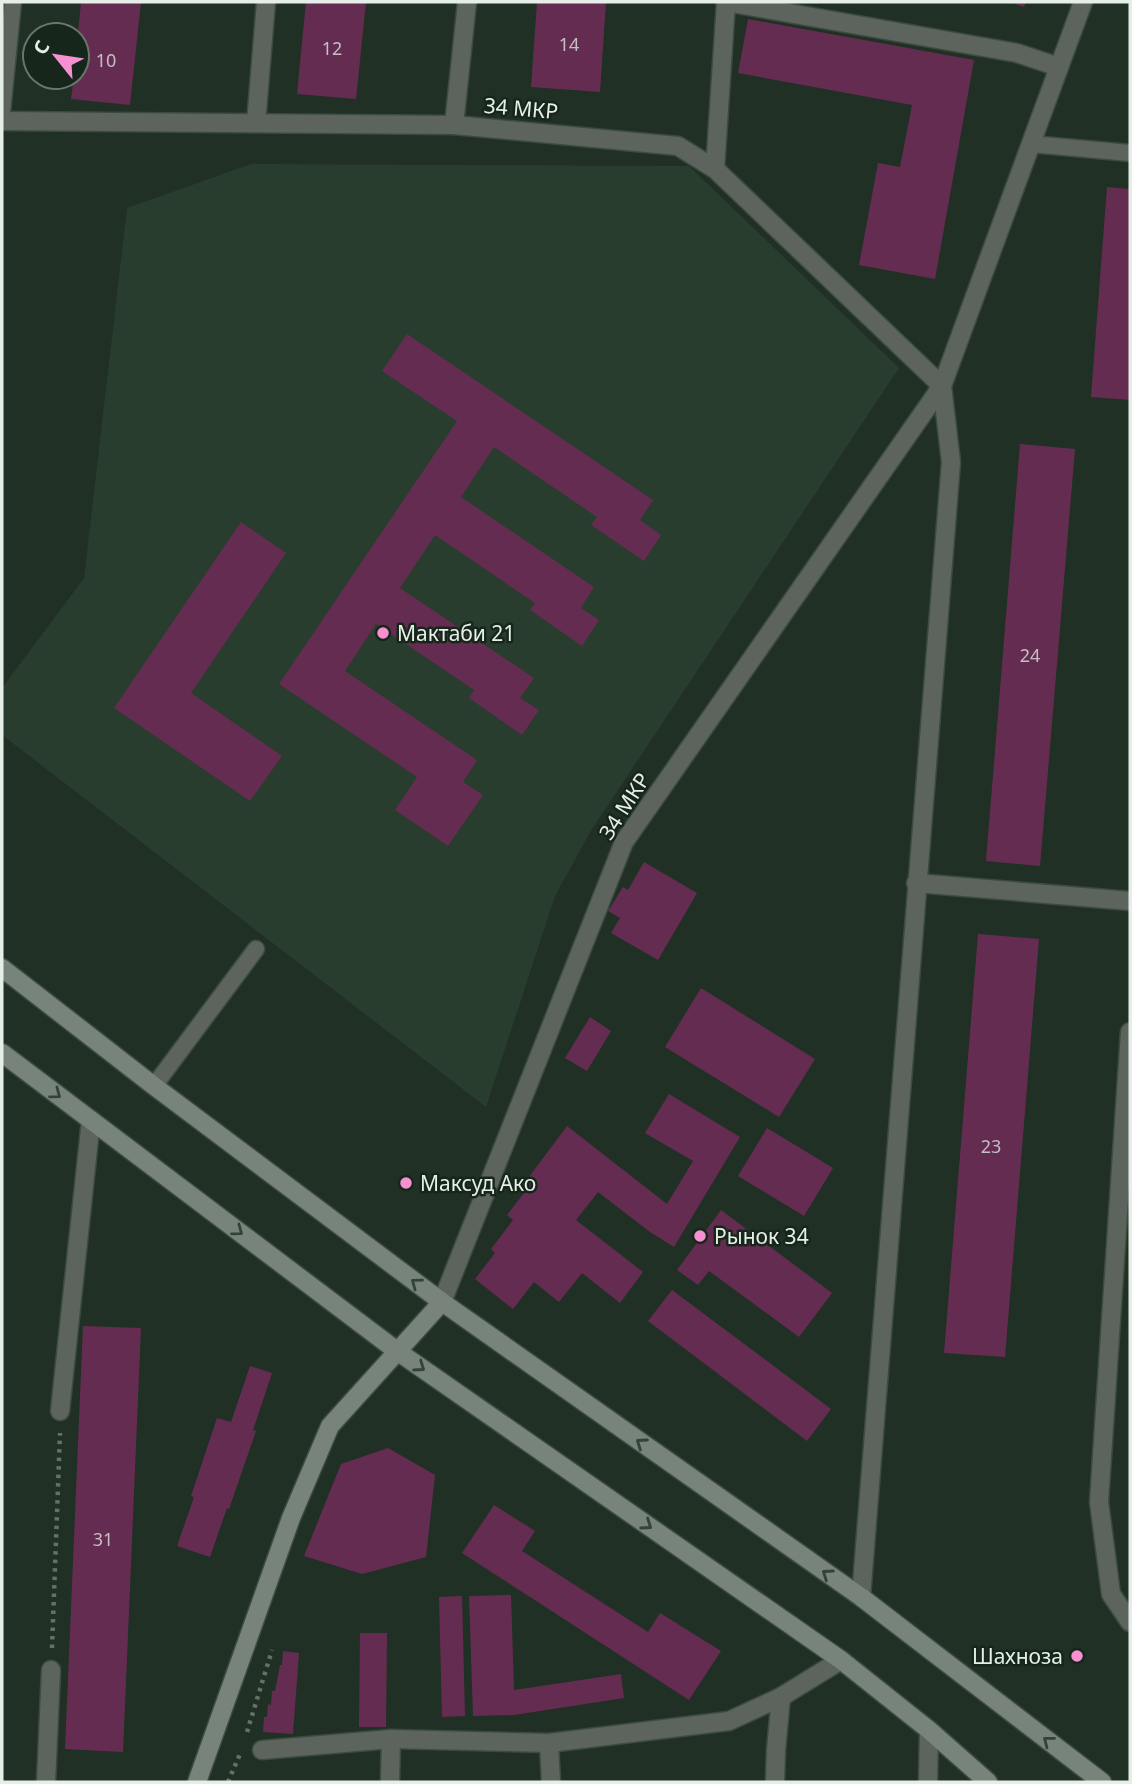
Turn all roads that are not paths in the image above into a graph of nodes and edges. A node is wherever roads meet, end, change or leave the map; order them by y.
1 (13, 2) edge
2 (267, 2) edge
3 (467, 2) edge
4 (726, 2) edge
5 (1083, 2) edge
6 (1059, 67) junction
7 (2, 112) edge
8 (2, 121) edge
9 (256, 123) junction
10 (454, 125) junction
11 (1031, 145) junction
12 (1130, 153) edge
13 (715, 169) junction
14 (942, 386) junction
15 (916, 883) junction
16 (1130, 901) edge
17 (256, 949) dead end
18 (2, 968) edge
19 (1130, 1032) edge
20 (2, 1053) edge
21 (154, 1086) junction
22 (90, 1120) junction
23 (442, 1302) junction
24 (397, 1351) junction
25 (61, 1411) road end
26 (861, 1597) junction
27 (1130, 1622) edge
28 (841, 1660) junction
29 (51, 1670) road end
30 (781, 1697) junction
31 (929, 1730) junction
32 (391, 1739) junction
33 (550, 1743) junction
34 (262, 1750) dead end
35 (46, 1782) edge
36 (197, 1782) edge
37 (390, 1782) edge
38 (551, 1782) edge
39 (775, 1782) edge
40 (928, 1782) edge
41 (988, 1782) edge
42 (1102, 1782) edge

1 - 7 lane
2 - 9 street
3 - 10 street
4 - 6 street
4 - 13 street
5 - 6 street, 34 МКР
6 - 11 street, 34 МКР
8 - 9 street, 34 МКР
9 - 10 street, 34 МКР
10 - 13 street, 34 МКР
11 - 12 lane
11 - 14 street, 34 МКР
13 - 14 street, 34 МКР
14 - 15 street, 34 МКР
14 - 23 street, 34 МКР
15 - 16 street
15 - 26 street, 34 МКР
17 - 21 lane
18 - 21 main road
19 - 27 street
20 -> 22 main road
23 -> 21 main road
22 -> 24 main road
22 - 25 street
23 - 24 main road
26 -> 23 main road
24 -> 28 main road
24 - 36 main road
42 -> 26 main road
28 - 30 street
28 - 31 main road
29 - 35 street
30 - 33 street
30 - 39 street
31 - 40 street
31 - 41 main road
32 - 33 street
32 - 34 street
32 - 37 street
33 - 38 street

